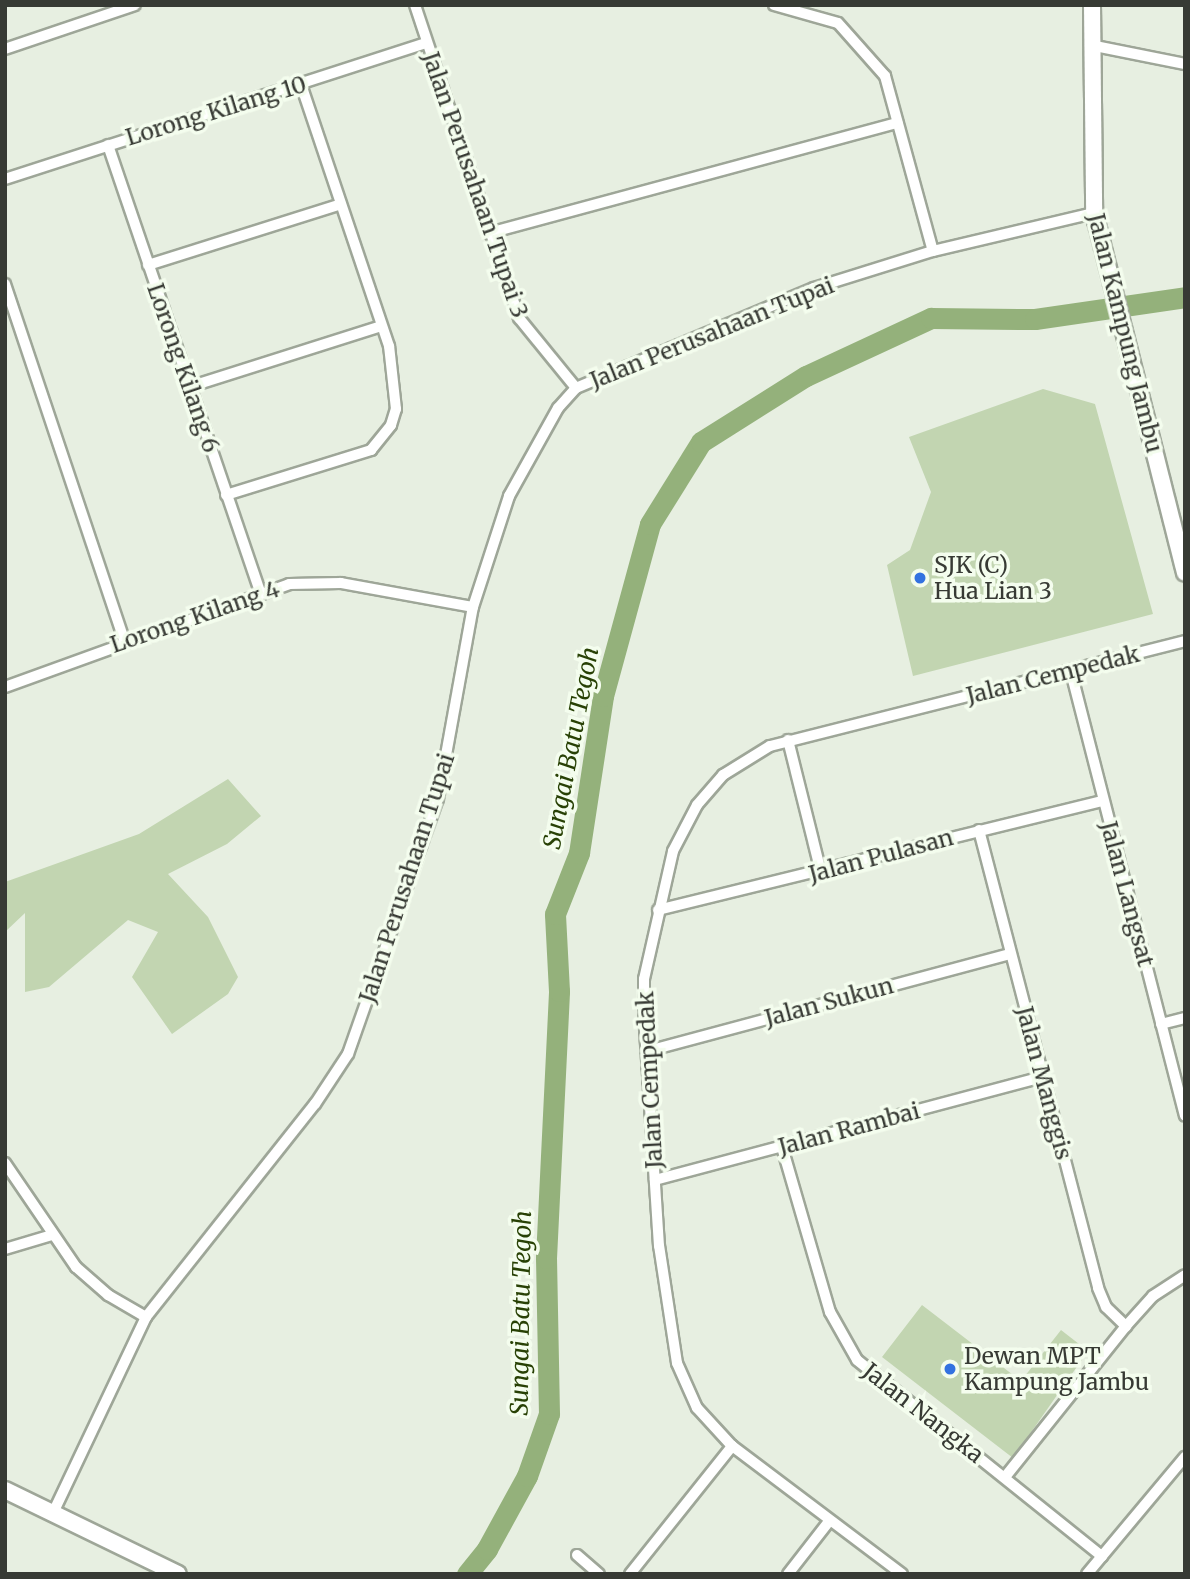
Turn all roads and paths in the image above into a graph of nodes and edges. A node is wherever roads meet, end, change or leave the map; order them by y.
1 (135, 5) edge
2 (415, 5) edge
3 (774, 5) edge
4 (1092, 5) edge
5 (427, 43) junction
6 (1090, 45) junction
7 (5, 49) edge
8 (1185, 64) edge
9 (302, 84) junction
10 (897, 123) junction
11 (108, 145) junction
12 (5, 179) edge
13 (341, 204) junction
14 (1094, 213) junction
15 (489, 233) junction
16 (933, 251) junction
17 (148, 265) junction
18 (5, 284) edge
19 (381, 326) junction
20 (189, 387) junction
21 (576, 388) junction
22 (226, 495) junction
23 (1178, 527) edge
24 (1185, 573) edge
25 (260, 591) junction
26 (473, 607) junction
27 (1185, 641) edge
28 (125, 643) junction
29 (1071, 672) junction
30 (5, 687) edge
31 (788, 740) junction
32 (1103, 801) junction
33 (979, 831) junction
34 (821, 872) junction
35 (659, 910) junction
36 (1010, 954) junction
37 (1185, 1018) edge
38 (1161, 1024) junction
39 (648, 1051) junction
40 (1043, 1077) junction
41 (1185, 1116) edge
42 (782, 1147) junction
43 (5, 1163) edge
44 (655, 1180) junction
45 (52, 1235) junction
46 (5, 1250) edge
47 (1185, 1275) edge
48 (146, 1317) junction
49 (1126, 1326) junction
50 (733, 1446) junction
51 (1185, 1457) edge
52 (1005, 1477) junction
53 (5, 1490) edge
54 (52, 1515) junction
55 (830, 1520) junction
56 (577, 1555) dead end
57 (1102, 1556) junction
58 (167, 1571) edge
59 (598, 1574) edge
60 (630, 1574) edge
61 (788, 1574) edge
62 (902, 1574) edge
63 (1087, 1574) edge

1 - 7 street
2 - 5 street, Jalan Perusahaan Tupai 3
3 - 10 street
4 - 6 main road, Jalan Kampung Jambu
5 - 9 street, Lorong Kilang 10
5 - 15 street, Jalan Perusahaan Tupai 3
6 - 8 street
6 - 14 main road, Jalan Kampung Jambu
9 - 11 street, Lorong Kilang 10
9 - 13 street
10 - 15 street
10 - 16 street
11 - 12 street, Lorong Kilang 10
11 - 17 street, Lorong Kilang 6
13 - 17 street
13 - 19 street
14 - 16 street, Jalan Perusahaan Tupai
14 - 23 main road, Jalan Kampung Jambu
15 - 21 street, Jalan Perusahaan Tupai 3
16 - 21 street, Jalan Perusahaan Tupai
17 - 20 street, Lorong Kilang 6
18 - 28 street
19 - 20 street
19 - 22 street
20 - 22 street, Lorong Kilang 6
21 - 26 street, Jalan Perusahaan Tupai
22 - 25 street, Lorong Kilang 6
23 - 24 main road, Jalan Kampung Jambu
25 - 26 street, Lorong Kilang 4
25 - 28 street, Lorong Kilang 4
26 - 48 street, Jalan Perusahaan Tupai
27 - 29 street, Jalan Cempedak
28 - 30 street, Lorong Kilang 4
29 - 31 street, Jalan Cempedak
29 - 32 street, Jalan Langsat
31 - 34 street
31 - 35 street, Jalan Cempedak
32 - 33 street, Jalan Pulasan
32 - 38 street, Jalan Langsat
33 - 34 street, Jalan Pulasan
33 - 36 street, Jalan Manggis
34 - 35 street, Jalan Pulasan
35 - 39 street, Jalan Cempedak
36 - 39 street, Jalan Sukun
36 - 40 street, Jalan Manggis
37 - 38 street
38 - 41 street, Jalan Langsat
39 - 44 street, Jalan Cempedak
40 - 42 street, Jalan Rambai
40 - 49 street, Jalan Manggis
42 - 44 street, Jalan Rambai
42 - 52 street, Jalan Nangka
43 - 45 street
44 - 50 street, Jalan Cempedak
45 - 46 street
45 - 48 street
47 - 49 street
48 - 54 street, Jalan Perusahaan Tupai
49 - 52 street
50 - 55 street, Jalan Cempedak
50 - 60 street
51 - 57 street
52 - 57 street, Jalan Nangka
53 - 54 main road
54 - 58 main road
55 - 61 street
55 - 62 street, Jalan Cempedak
56 - 59 street
57 - 63 street

